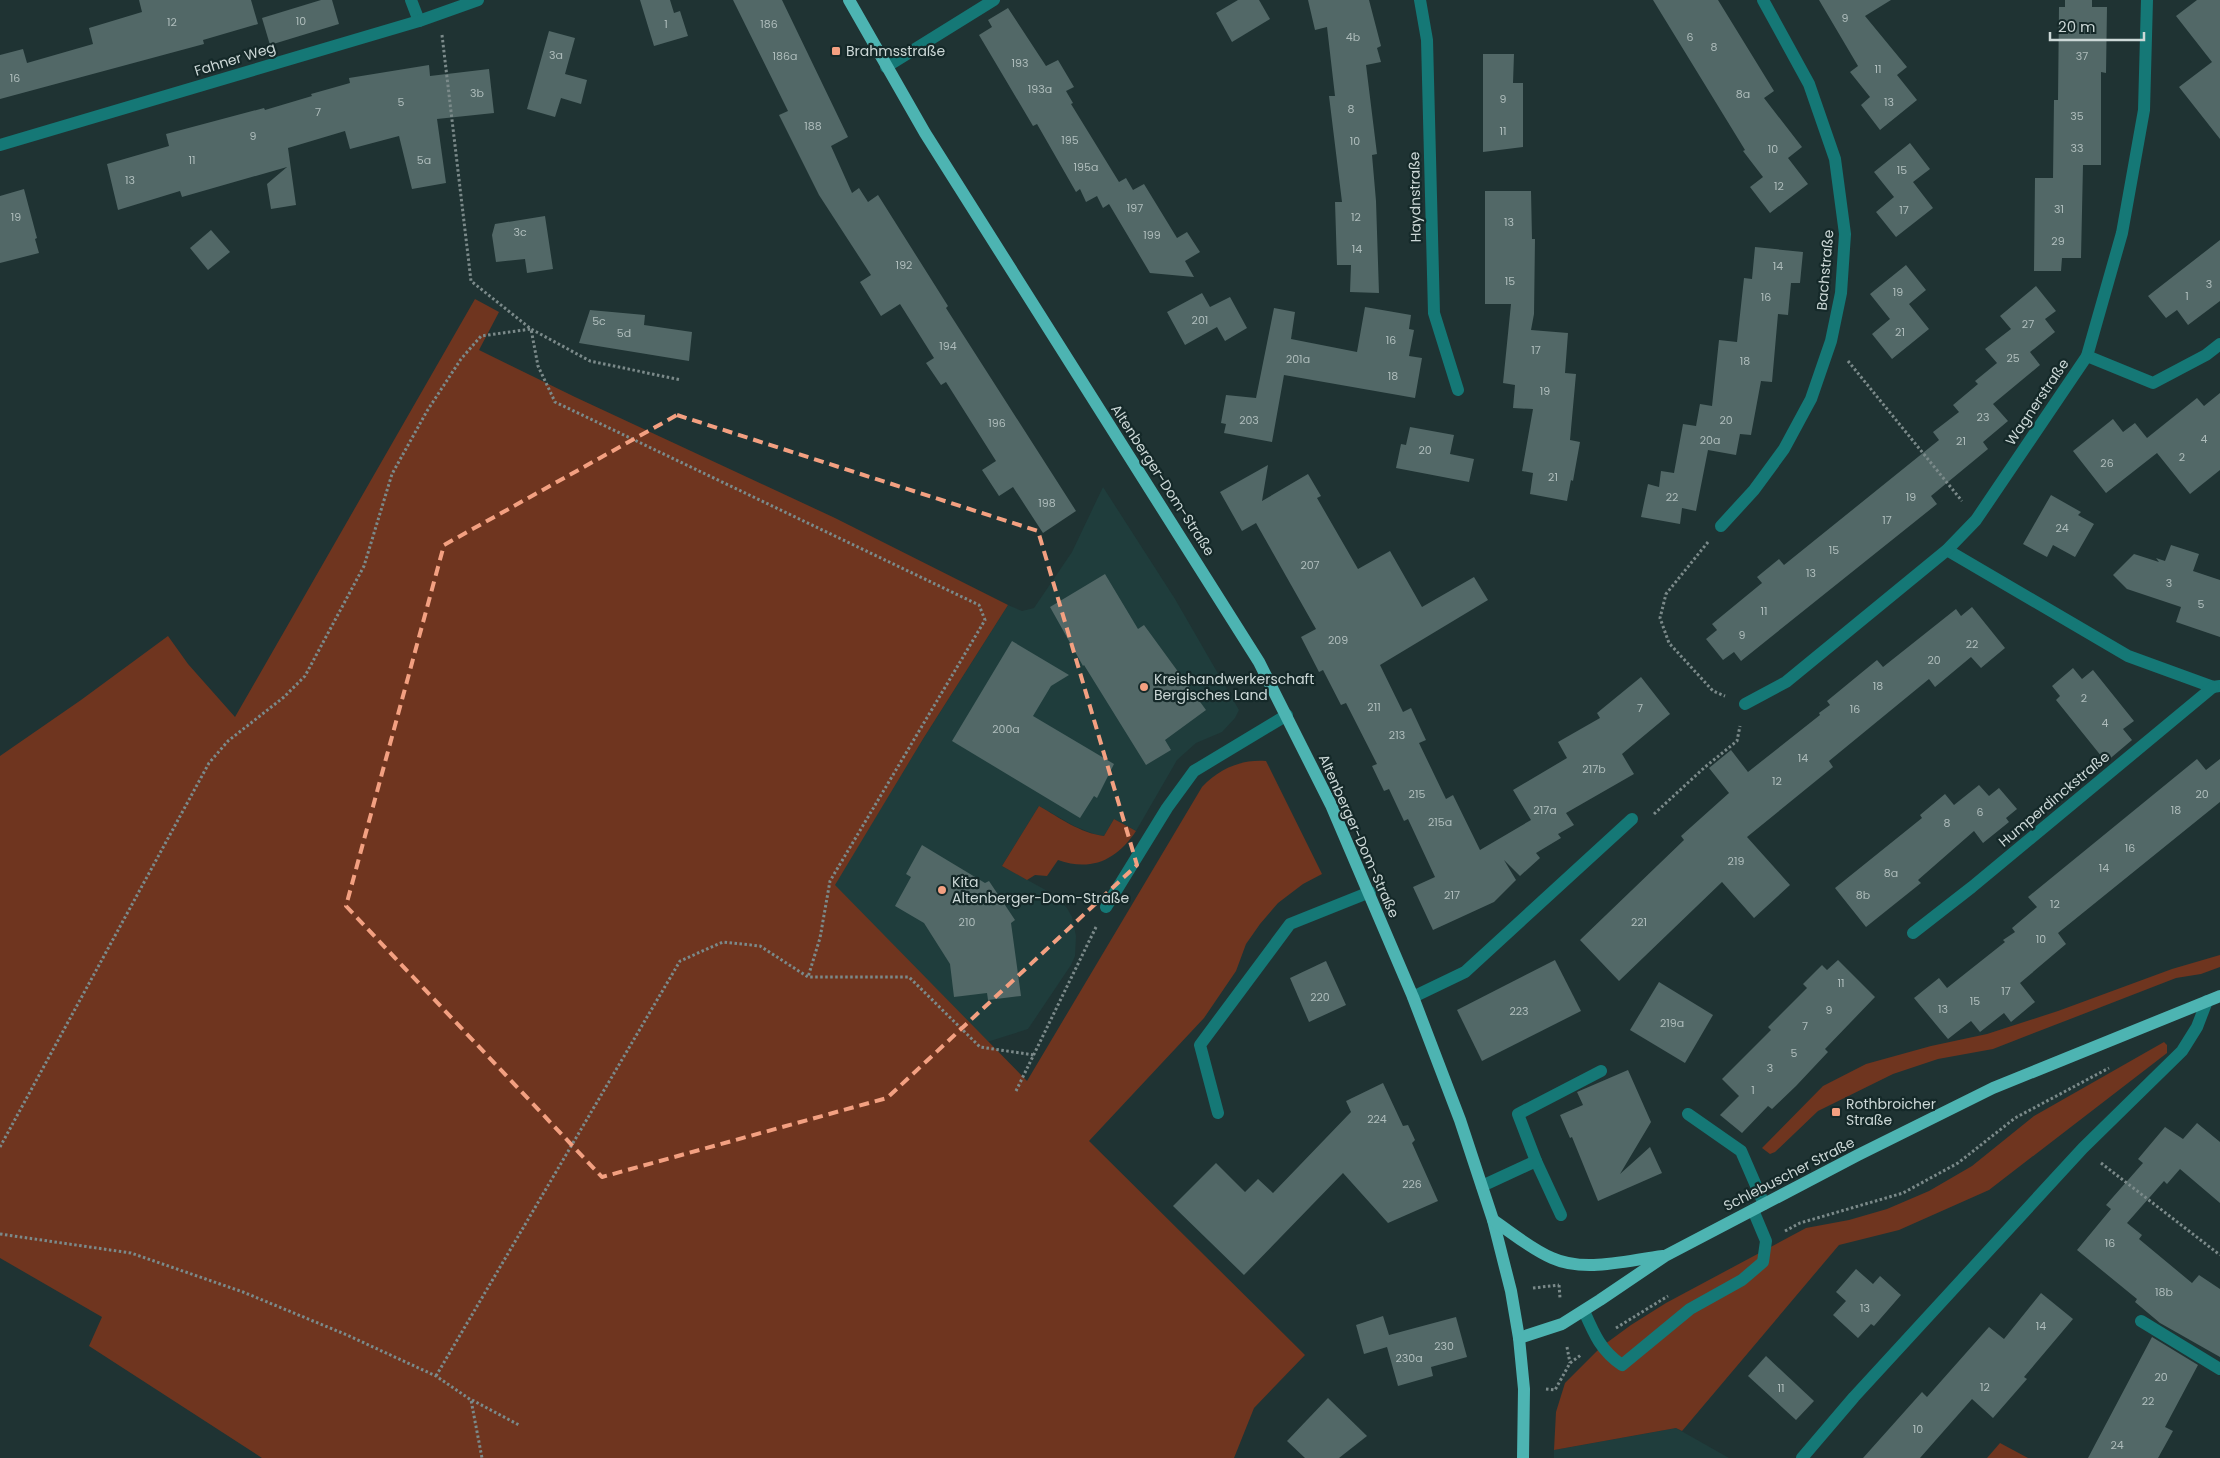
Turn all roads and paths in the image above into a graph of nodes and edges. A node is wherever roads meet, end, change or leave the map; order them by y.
1 (411, 0) edge
2 (478, 0) edge
3 (849, 0) edge
4 (994, 0) edge
5 (1420, 0) edge
6 (1763, 0) edge
7 (2147, 0) edge
8 (440, 12) junction
9 (418, 20) junction
10 (886, 67) junction
11 (0, 145) edge
12 (531, 329) junction
13 (1831, 341) junction
14 (2220, 344) edge
15 (2087, 356) junction
16 (681, 380) dead end
17 (1458, 390) dead end
18 (1976, 520) junction
19 (1721, 526) joint
20 (1947, 550) junction
21 (2217, 686) edge
22 (1745, 704) junction
23 (1287, 715) junction
24 (1632, 820) joint
25 (1370, 892) junction
26 (1106, 907) joint
27 (1913, 933) dead end
28 (808, 977) junction
29 (2220, 996) edge
30 (1414, 997) junction
31 (2207, 1001) junction
32 (1034, 1055) junction
33 (2114, 1065) dead end
34 (1601, 1070) dead end
35 (1016, 1091) dead end
36 (1218, 1113) dead end
37 (1688, 1114) dead end
38 (0, 1147) edge
39 (2082, 1148) junction
40 (1536, 1161) junction
41 (1482, 1186) junction
42 (1903, 1193) dead end
43 (1758, 1207) junction
44 (1561, 1215) dead end
45 (1493, 1220) junction
46 (0, 1234) edge
47 (2220, 1255) edge
48 (1665, 1256) junction
49 (1584, 1311) junction
50 (2141, 1322) dead end
51 (1519, 1338) junction
52 (2220, 1369) edge
53 (436, 1376) junction
54 (471, 1400) junction
55 (519, 1426) dead end
56 (482, 1458) edge
57 (1523, 1458) edge
58 (1802, 1458) edge

1 - 9 street
2 - 8 street, Fahner Weg
3 - 10 main road, Altenberger-Dom-Straße
4 - 10 street
5 - 17 street, Haydnstraße
6 - 13 street, Bachstraße
7 - 15 street, Wagnerstraße
8 - 9 street, Fahner Weg
8 - 12 path
9 - 11 street, Fahner Weg
10 - 23 main road, Altenberger-Dom-Straße
12 - 16 path
12 - 28 path
12 - 38 path
13 - 18 path
13 - 19 street, Bachstraße
14 - 15 street
15 - 18 street, Wagnerstraße
18 - 20 street, Wagnerstraße
19 - 22 path
20 - 21 street, Humperdinckstraße
20 - 22 street, Wagnerstraße
21 - 27 street, Humperdinckstraße
22 - 24 path
23 - 25 main road, Altenberger-Dom-Straße
23 - 26 street
24 - 30 street
25 - 30 main road, Altenberger-Dom-Straße
25 - 36 street
26 - 32 path
28 - 32 path
28 - 53 path
29 - 31 main road, Schlebuscher Straße
30 - 41 main road, Altenberger-Dom-Straße
31 - 39 street
31 - 43 main road, Schlebuscher Straße
32 - 35 path
33 - 42 path
34 - 40 street
37 - 43 street
39 - 47 path
39 - 58 street
40 - 41 street
40 - 44 street
41 - 45 main road, Altenberger-Dom-Straße
43 - 48 main road, Schlebuscher Straße
43 - 49 street
45 - 48 main road
45 - 51 main road, Altenberger-Dom-Straße
46 - 53 path
48 - 49 main road, Schlebuscher Straße
49 - 51 main road, Schlebuscher Straße
50 - 52 street
51 - 57 main road, Altenberger-Dom-Straße
53 - 54 path
54 - 55 path
54 - 56 path

